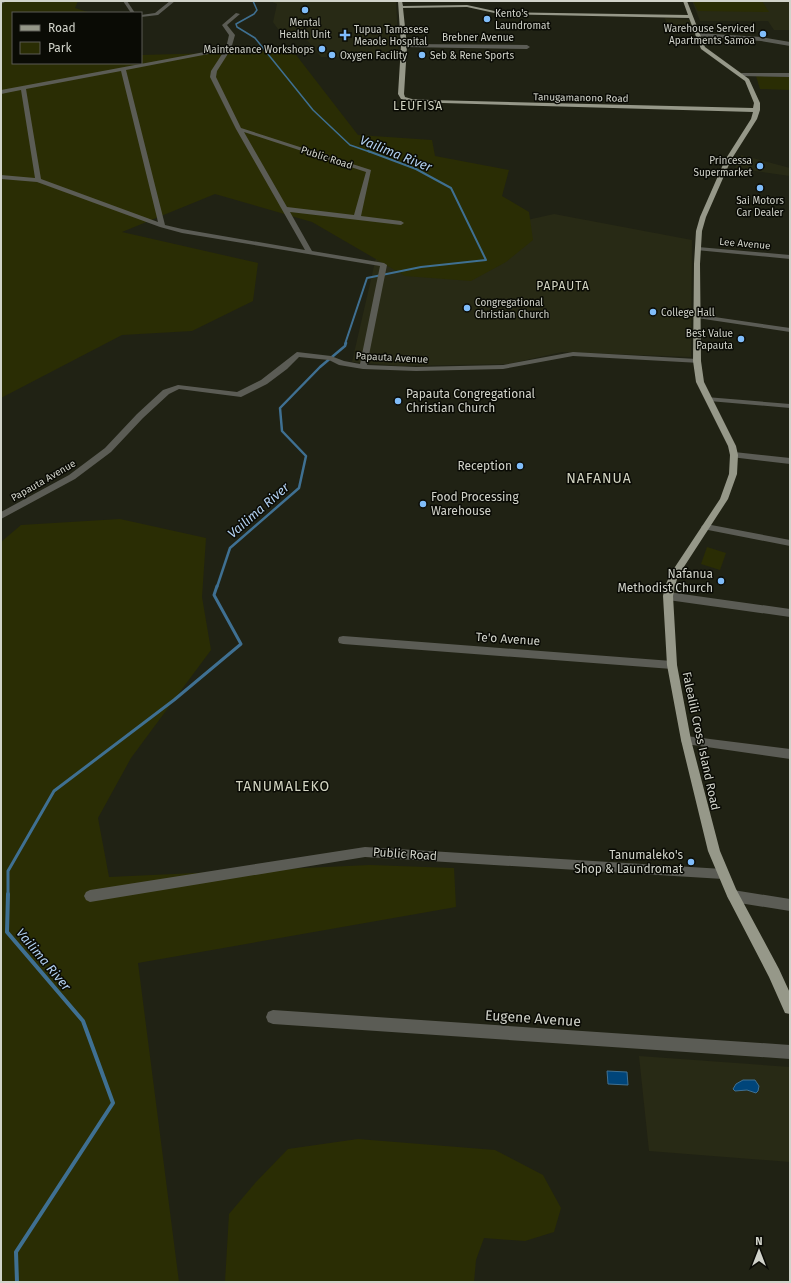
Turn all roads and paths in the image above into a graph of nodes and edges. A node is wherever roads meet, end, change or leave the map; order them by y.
1 (5, 1) edge
2 (173, 1) edge
3 (685, 1) edge
4 (126, 2) edge
5 (1, 3) edge
6 (401, 4) edge
7 (132, 12) edge
8 (238, 14) dead end
9 (142, 16) edge
10 (691, 17) junction
11 (698, 35) junction
12 (790, 44) edge
13 (404, 46) junction
14 (527, 47) dead end
15 (228, 49) junction
16 (123, 70) junction
17 (742, 75) junction
18 (790, 75) edge
19 (23, 88) junction
20 (1, 92) edge
21 (757, 110) junction
22 (239, 130) junction
23 (1, 177) edge
24 (38, 180) junction
25 (284, 209) junction
26 (358, 218) junction
27 (401, 223) dead end
28 (162, 226) junction
29 (698, 249) junction
30 (309, 251) junction
31 (790, 257) edge
32 (697, 316) junction
33 (790, 330) edge
34 (697, 361) junction
35 (363, 367) junction
36 (709, 399) junction
37 (790, 406) edge
38 (734, 456) junction
39 (790, 461) edge
40 (1, 516) edge
41 (706, 527) junction
42 (790, 543) edge
43 (668, 596) junction
44 (790, 613) edge
45 (343, 640) dead end
46 (672, 664) junction
47 (686, 740) junction
48 (790, 754) edge
49 (723, 874) junction
50 (90, 896) dead end
51 (734, 896) junction
52 (790, 905) edge
53 (790, 1008) edge
54 (273, 1016) dead end
55 (790, 1052) edge

1 - 5 street
2 - 9 street
3 - 10 main road
4 - 7 street
6 - 10 main road
6 - 13 main road
8 - 15 street
10 - 11 main road
11 - 12 street
11 - 17 main road
13 - 14 street, Brebner Avenue
13 - 21 main road, Tanugamanono Road
15 - 16 street
15 - 22 street
16 - 19 street
16 - 28 street
17 - 18 street
17 - 21 main road
19 - 20 street
19 - 24 street
21 - 29 main road, Falealili Cross Island Road
22 - 25 street
22 - 26 street, Public Road
23 - 24 street
24 - 28 street
25 - 26 street
25 - 30 street
26 - 27 street
28 - 30 street
29 - 31 street, Lee Avenue
29 - 32 main road, Falealili Cross Island Road
30 - 35 street
32 - 33 street
32 - 34 main road, Falealili Cross Island Road
34 - 35 street, Papauta Avenue
34 - 36 main road, Falealili Cross Island Road
35 - 40 street, Papauta Avenue
36 - 37 street
36 - 38 main road, Falealili Cross Island Road
38 - 39 street
38 - 41 main road, Falealili Cross Island Road
41 - 42 street
41 - 43 main road, Falealili Cross Island Road
43 - 44 street
43 - 46 main road, Falealili Cross Island Road
45 - 46 street, Te'o Avenue
46 - 47 main road, Falealili Cross Island Road
47 - 48 street
47 - 49 main road, Falealili Cross Island Road
49 - 50 street, Public Road
49 - 51 main road, Falealili Cross Island Road
51 - 52 street
51 - 53 main road, Falealili Cross Island Road
54 - 55 street, Eugene Avenue

